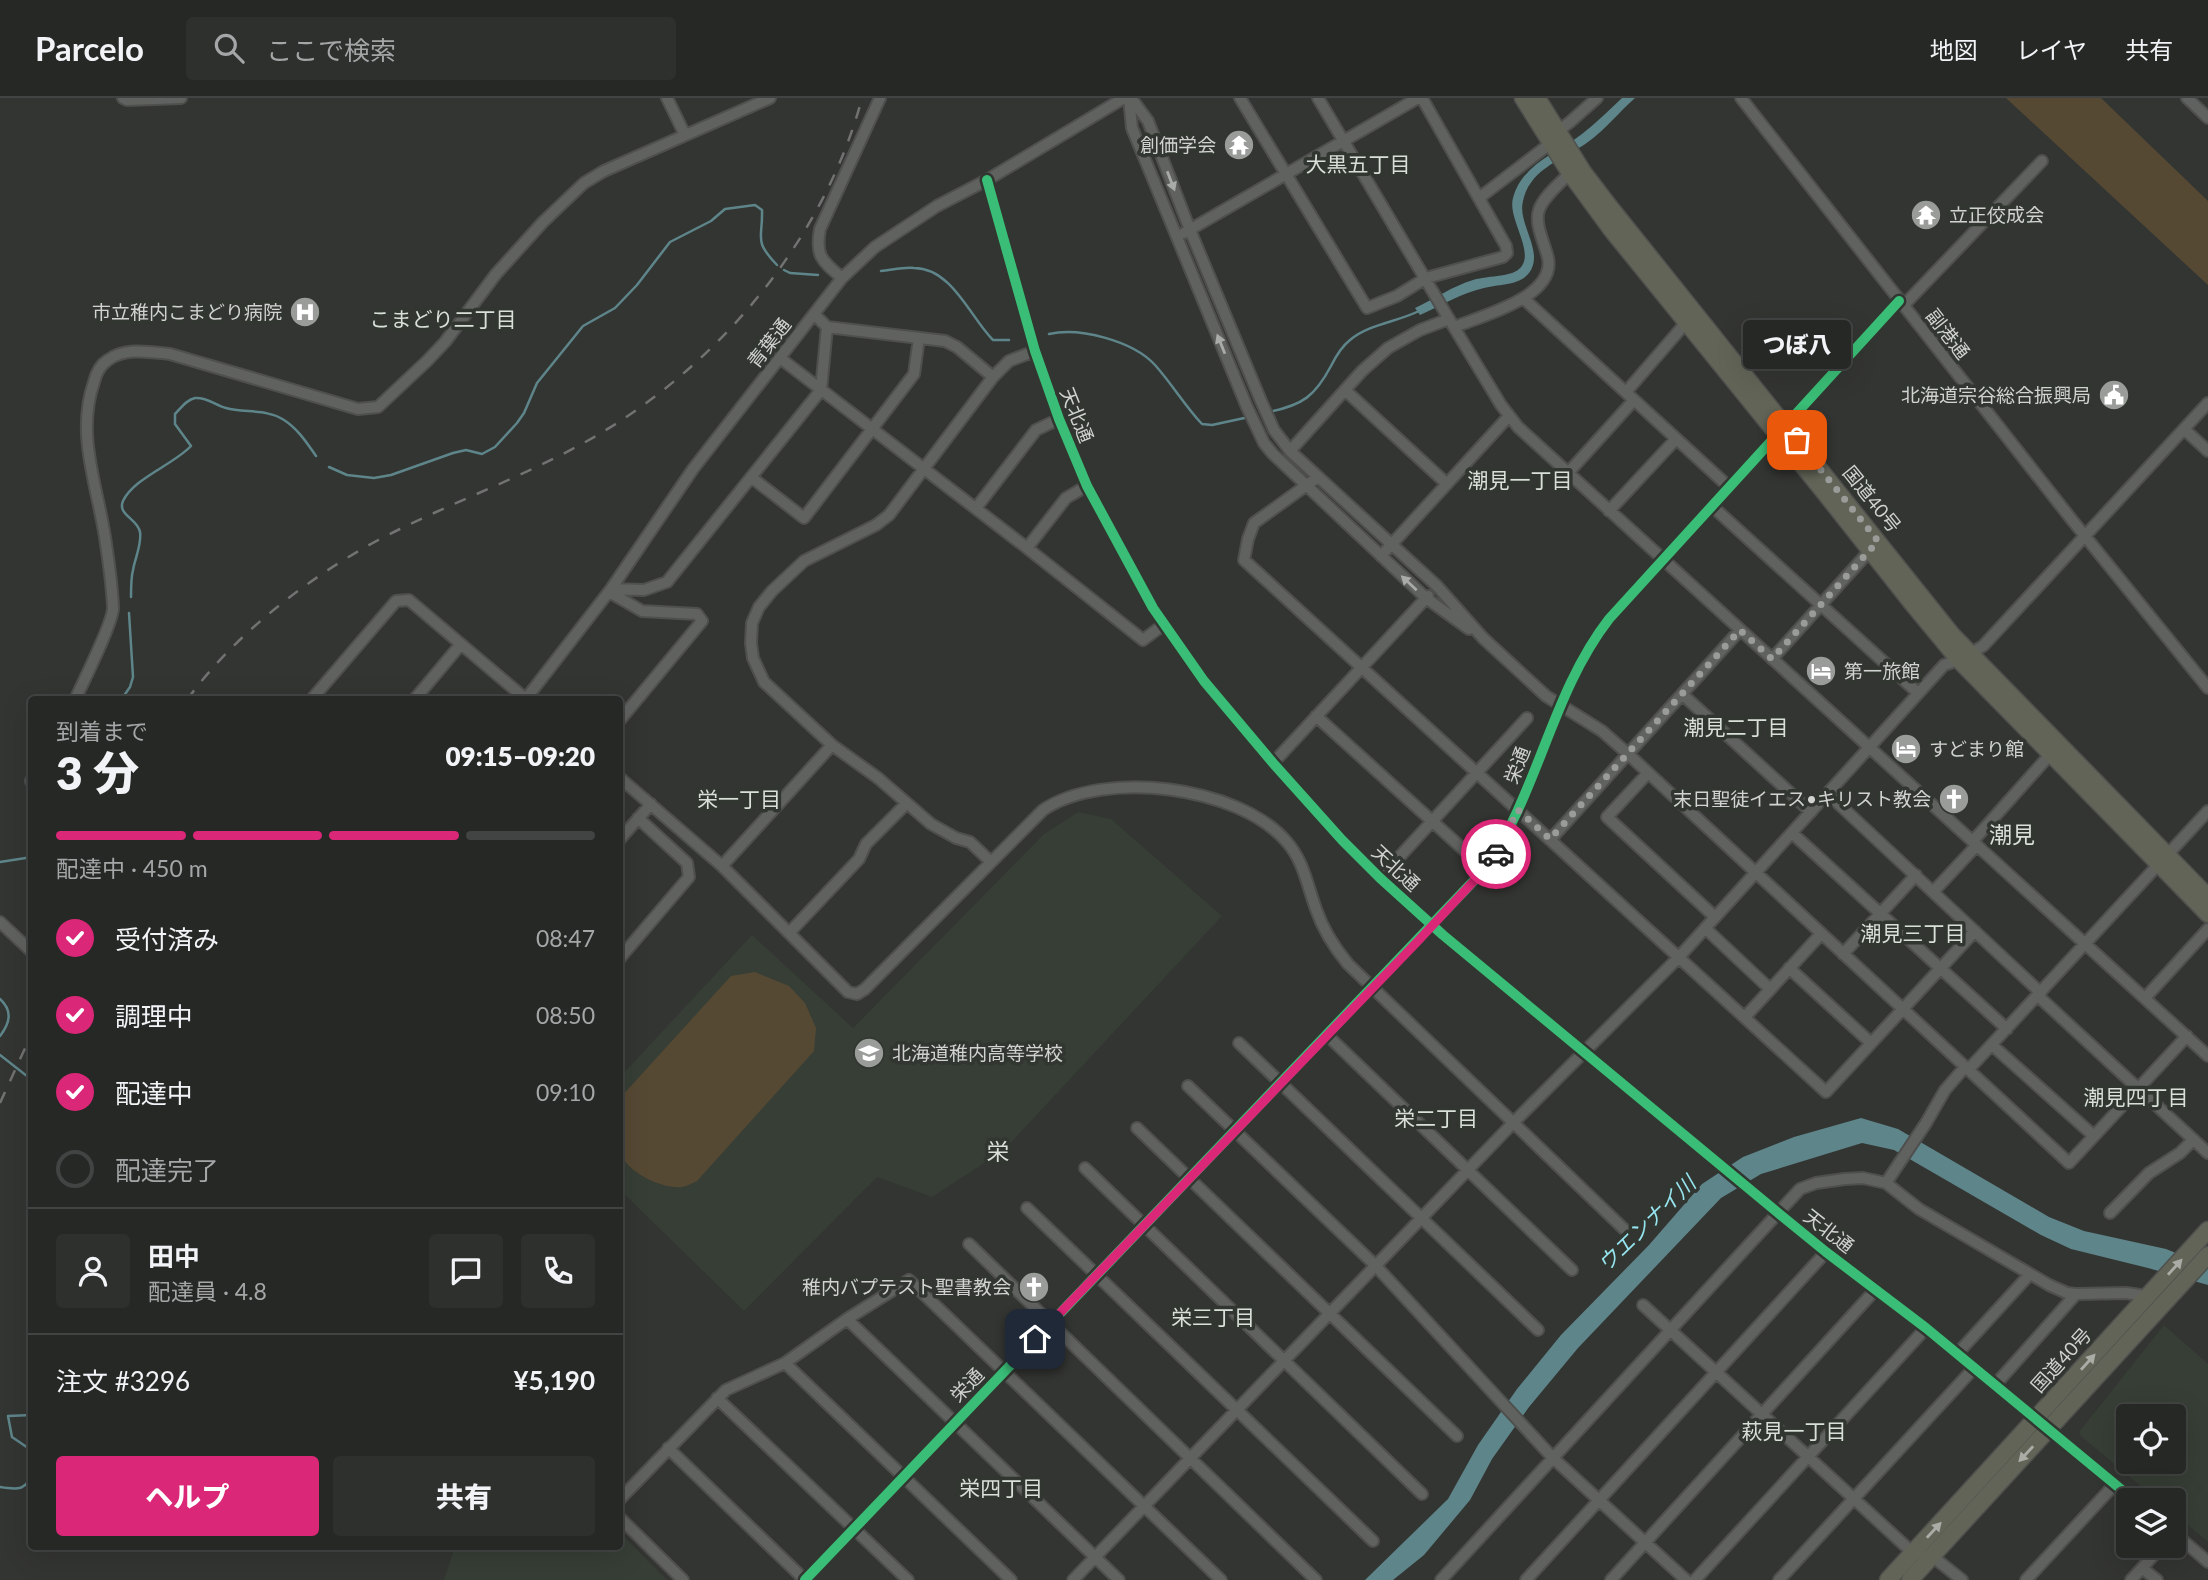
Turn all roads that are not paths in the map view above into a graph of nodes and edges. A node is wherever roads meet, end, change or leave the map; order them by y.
1 (123, 98) edge
2 (181, 98) edge
3 (667, 98) edge
4 (771, 98) edge
5 (880, 98) edge
6 (1128, 98) edge
7 (1240, 98) edge
8 (1318, 98) edge
9 (1420, 98) edge
10 (1523, 98) edge
11 (1537, 98) edge
12 (1597, 98) edge
13 (1741, 98) edge
14 (2187, 98) edge
15 (2208, 118) edge
16 (685, 135) junction
17 (1344, 141) junction
18 (1560, 149) junction
19 (2042, 161) dead end
20 (1285, 176) junction
21 (987, 180) junction
22 (1479, 198) junction
23 (1190, 230) junction
24 (1177, 237) junction
25 (842, 278) junction
26 (1428, 282) junction
27 (1524, 299) junction
28 (1901, 304) junction
29 (814, 314) junction
30 (1690, 317) junction
31 (1450, 320) junction
32 (827, 327) junction
33 (919, 338) junction
34 (1035, 351) junction
35 (780, 358) junction
36 (993, 377) junction
37 (821, 390) junction
38 (1345, 390) junction
39 (1630, 396) junction
40 (2208, 403) edge
41 (1509, 416) junction
42 (1059, 419) junction
43 (870, 429) junction
44 (2184, 429) junction
45 (1781, 430) junction
46 (1676, 439) junction
47 (1290, 451) junction
48 (2208, 451) edge
49 (923, 469) junction
50 (1568, 473) junction
51 (751, 477) junction
52 (1318, 477) junction
53 (1447, 484) junction
54 (1087, 486) junction
55 (1306, 486) junction
56 (1729, 487) junction
57 (1712, 506) junction
58 (975, 508) junction
59 (1609, 512) junction
60 (2085, 536) junction
61 (1391, 544) junction
62 (1874, 546) junction
63 (1027, 548) junction
64 (1381, 556) junction
65 (1664, 559) junction
66 (1437, 586) junction
67 (610, 591) junction
68 (1426, 598) junction
69 (1821, 605) junction
70 (1163, 625) junction
71 (1740, 630) junction
72 (1483, 638) junction
73 (461, 644) junction
74 (1965, 657) junction
75 (1772, 659) junction
76 (1363, 667) junction
77 (2208, 688) edge
78 (1918, 693) junction
79 (1682, 694) junction
80 (77, 696) edge
81 (314, 696) edge
82 (417, 696) edge
83 (521, 696) edge
84 (529, 696) edge
85 (1559, 706) junction
86 (623, 716) edge
87 (1316, 716) junction
88 (1527, 719) dead end
89 (832, 745) junction
90 (1870, 748) junction
91 (2055, 749) junction
92 (1628, 754) junction
93 (1273, 763) junction
94 (1477, 773) junction
95 (1648, 773) junction
96 (623, 781) edge
97 (1828, 794) junction
98 (650, 804) junction
99 (906, 804) junction
100 (1518, 810) junction
101 (2208, 811) edge
102 (1811, 812) junction
103 (638, 818) junction
104 (1433, 822) junction
105 (1792, 833) junction
106 (623, 836) edge
107 (1550, 839) junction
108 (1975, 843) junction
109 (2163, 860) junction
110 (991, 862) junction
111 (722, 866) junction
112 (1485, 869) junction
113 (1756, 873) junction
114 (1916, 875) junction
115 (1380, 878) junction
116 (1933, 892) junction
117 (2208, 897) edge
118 (1880, 914) junction
119 (2208, 914) edge
120 (1715, 917) junction
121 (0, 922) edge
122 (1432, 926) junction
123 (1705, 928) junction
124 (2208, 929) edge
125 (1975, 931) junction
126 (789, 933) junction
127 (1821, 934) junction
128 (2086, 944) junction
129 (28, 948) edge
130 (623, 954) edge
131 (1843, 954) junction
132 (1679, 957) junction
133 (1789, 968) junction
134 (1940, 969) junction
135 (1373, 988) junction
136 (1770, 989) junction
137 (2040, 995) junction
138 (2145, 998) junction
139 (1902, 1009) junction
140 (1745, 1017) junction
141 (2007, 1029) junction
142 (1327, 1035) junction
143 (2187, 1036) junction
144 (1239, 1043) dead end
145 (1871, 1043) junction
146 (1993, 1045) junction
147 (1584, 1053) junction
148 (2208, 1056) edge
149 (1967, 1069) junction
150 (1281, 1083) junction
151 (1188, 1086) dead end
152 (2138, 1088) junction
153 (1513, 1123) junction
154 (1137, 1128) dead end
155 (1235, 1131) junction
156 (2094, 1136) junction
157 (2193, 1140) junction
158 (2208, 1153) edge
159 (1085, 1168) dead end
160 (1468, 1171) junction
161 (1190, 1178) junction
162 (1886, 1183) junction
163 (1027, 1208) dead end
164 (1777, 1212) junction
165 (2110, 1213) dead end
166 (1422, 1218) junction
167 (1145, 1225) junction
168 (1624, 1229) dead end
169 (2208, 1230) edge
170 (969, 1244) dead end
171 (1826, 1252) junction
172 (2208, 1255) edge
173 (1375, 1265) junction
174 (1572, 1270) dead end
175 (1097, 1275) junction
176 (2029, 1275) junction
177 (1877, 1289) junction
178 (2151, 1292) junction
179 (2076, 1294) junction
180 (1643, 1305) dead end
181 (1330, 1313) junction
182 (847, 1319) junction
183 (1050, 1323) junction
184 (1927, 1328) junction
185 (1538, 1330) dead end
186 (1670, 1330) junction
187 (1957, 1354) junction
188 (1284, 1360) junction
189 (785, 1363) junction
190 (1974, 1368) junction
191 (1004, 1371) junction
192 (1716, 1372) junction
193 (1995, 1385) junction
194 (717, 1398) junction
195 (1237, 1410) junction
196 (1762, 1414) junction
197 (955, 1423) junction
198 (2043, 1424) junction
199 (1457, 1436) dead end
200 (668, 1448) junction
201 (1808, 1456) junction
202 (1553, 1458) junction
203 (1190, 1459) junction
204 (903, 1477) junction
205 (2115, 1484) junction
206 (2120, 1488) edge
207 (1422, 1494) dead end
208 (623, 1496) edge
209 (1854, 1498) junction
210 (1598, 1500) junction
211 (1144, 1506) junction
212 (623, 1521) edge
213 (855, 1528) junction
214 (1373, 1541) dead end
215 (1645, 1543) junction
216 (2186, 1544) edge
217 (1913, 1553) junction
218 (1932, 1556) junction
219 (1095, 1557) junction
220 (2152, 1558) edge
221 (2208, 1562) edge
222 (2142, 1568) junction
223 (683, 1580) edge
224 (805, 1580) edge
225 (908, 1580) edge
226 (1011, 1580) edge
227 (1073, 1580) edge
228 (1119, 1580) edge
229 (1222, 1580) edge
230 (1317, 1580) edge
231 (1441, 1580) edge
232 (1526, 1580) edge
233 (1611, 1580) edge
234 (1686, 1580) edge
235 (1695, 1580) edge
236 (1779, 1580) edge
237 (1888, 1580) edge
238 (1910, 1580) edge
239 (1962, 1580) edge
240 (2026, 1580) edge
241 (2131, 1580) edge
242 (2157, 1580) edge

1 - 2 street
3 - 16 street
4 - 16 street
5 - 25 street
6 - 21 street, 青葉通
6 -> 23 street
6 - 24 street
7 - 20 street
8 - 17 street
9 - 17 street
9 - 22 street
10 - 18 highway, 国道40号
11 - 18 highway, 国道40号
12 - 18 street
13 - 28 street, 副港通
14 - 15 street
16 - 80 street
17 - 20 street
17 - 26 street
18 - 22 street
18 - 27 street
18 - 30 highway, 国道40号
19 - 28 street, 栄通
20 - 23 street
20 - 26 street
21 - 25 street, 青葉通
21 - 34 street, 天北通
22 - 26 street
23 - 24 street
23 - 47 street
55 -> 24 street
25 - 29 street, 青葉通
26 - 31 street
27 - 31 street
27 - 39 street
28 - 45 street, 栄通
28 - 60 street, 副港通
29 - 32 street
29 - 35 street, 青葉通
30 - 39 street
30 - 45 highway, 国道40号
31 - 38 street
31 - 41 street
32 - 33 street
32 - 37 street
33 - 36 street
33 - 43 street
34 - 36 street
34 - 42 street, 天北通
35 - 37 street
35 - 67 street, 青葉通
36 - 49 street
37 - 43 street
37 - 51 street
38 - 47 street
38 - 53 street
39 - 46 street
39 - 50 street
40 - 44 street
41 - 50 street
41 - 53 street
42 - 54 street, 天北通
42 - 58 street
43 - 49 street
43 - 51 street
44 - 48 street
44 - 60 street
45 - 56 street, 栄通
45 - 62 highway, 国道40号
46 - 56 street
46 - 59 street
47 - 52 street
49 - 58 street
49 - 89 street
50 - 59 street
51 - 67 street
52 - 55 street
52 - 61 street
53 - 61 street
54 - 63 street
54 - 70 street, 天北通
55 - 64 street
55 - 76 street
56 - 57 street, 栄通
57 - 65 street, 栄通
57 - 69 street
58 - 63 street
59 - 65 street
60 - 74 street
60 - 77 street, 副港通
61 - 64 street
61 - 66 street
62 - 69 street
62 - 74 highway, 国道40号
63 - 70 street
68 -> 64 street
65 - 71 street
65 - 85 street, 栄通
66 - 68 street
66 - 72 street
67 - 84 street, 青葉通
67 - 86 street
68 - 72 street
68 - 76 street
69 - 75 street
69 - 78 street
70 - 93 street, 天北通
71 - 75 street
71 - 79 street
72 - 85 street
73 - 81 street
73 - 82 street
73 - 83 street
74 - 78 street
74 - 91 highway, 国道40号
75 - 90 street
76 - 87 street
76 - 94 street
78 - 90 street
79 - 92 street
79 - 102 street
85 - 92 street
85 - 100 street, 栄通
87 - 93 street
87 - 104 street
88 - 94 street
89 - 99 street
89 - 111 street
90 - 97 street
90 - 108 street
91 - 108 street
91 - 109 highway, 国道40号
92 - 95 street
92 - 107 street
93 - 115 street, 天北通
94 - 100 street
94 - 104 street
95 - 113 street
95 - 120 street
96 - 98 street
97 - 102 street
97 - 114 street
98 - 103 street
98 - 111 street
99 - 110 street
99 - 126 street
100 - 107 street
100 - 112 street, 栄通
101 - 109 street
102 - 105 street
103 - 106 street
103 - 130 street
104 - 112 street
104 - 115 street
105 - 113 street
105 - 118 street
107 - 132 street
108 - 116 street
108 - 128 street
109 - 117 highway, 国道40号
109 - 119 highway, 国道40号
109 - 128 street
110 - 126 street
110 - 135 street
111 - 126 street
112 - 122 street, 栄通
113 - 120 street
113 - 127 street
114 - 116 street
114 - 118 street
115 - 122 street, 天北通
116 - 125 street
118 - 131 street
118 - 134 street
120 - 123 street
121 - 129 street
122 - 135 street, 栄通
122 - 147 street, 天北通
123 - 132 street
123 - 136 street
124 - 138 street
125 - 134 street
125 - 137 street
127 - 131 street
127 - 133 street
128 - 137 street
128 - 138 street
131 - 139 street
132 - 140 street
132 - 147 street
133 - 136 street
133 - 145 street
134 - 139 street
134 - 141 street
135 - 142 street, 栄通
135 - 153 street
136 - 140 street
137 - 141 street
137 - 152 street
138 - 143 street
139 - 145 street
139 - 149 street
140 - 145 street
141 - 146 street
142 - 150 street, 栄通
142 - 160 street
143 - 148 street
143 - 152 street
144 - 150 street
146 - 149 street
146 - 156 street
147 - 153 street
147 - 164 street, 天北通
149 - 156 street
149 - 162 street
150 - 155 street, 栄通
150 - 166 street
151 - 155 street
152 - 156 street
152 - 157 street
153 - 160 street
153 - 168 street
154 - 161 street
155 - 161 street, 栄通
155 - 173 street
157 - 158 street
157 - 165 street
159 - 167 street
160 - 166 street
160 - 174 street
161 - 167 street, 栄通
161 - 181 street
162 - 164 street
162 - 176 street
163 - 175 street
164 - 171 street, 天北通
164 - 186 street
166 - 173 street
166 - 185 street
167 - 175 street, 栄通
167 - 188 street
178 -> 169 highway, 国道40号
170 - 183 street
171 - 177 street, 天北通
171 - 192 street
172 - 198 highway, 国道40号
173 - 181 street
173 - 202 street
175 - 183 street, 栄通
175 - 195 street
176 - 179 street
176 - 187 street
177 - 184 street, 天北通
177 - 196 street
178 - 179 street
198 -> 178 highway, 国道40号
179 - 193 street
180 - 186 street
181 - 188 street
181 - 199 street
182 - 189 street
182 - 191 street
182 - 197 street
183 - 191 street, 栄通
183 - 203 street
184 - 187 street, 天北通
184 - 201 street
186 - 192 street
186 - 202 street
187 - 190 street, 天北通
188 - 195 street
188 - 207 street
189 - 194 street
189 - 204 street
190 - 193 street, 天北通
190 - 209 street
191 - 197 street, 栄通
191 - 211 street
192 - 196 street
192 - 210 street
193 - 198 street, 天北通
194 - 200 street
194 - 213 street
195 - 203 street
195 - 214 street
196 - 201 street
196 - 215 street
197 - 204 street, 栄通
197 - 219 street
198 - 205 street, 天北通
217 -> 198 highway, 国道40号
198 -> 218 highway, 国道40号
200 - 208 street
200 - 224 street
201 - 209 street
201 - 235 street
202 - 210 street
202 - 231 street
203 - 211 street
203 - 230 street
204 - 213 street, 栄通
204 - 226 street
205 - 206 street, 天北通
205 - 240 street
209 - 217 street
209 - 236 street
210 - 215 street
210 - 232 street
211 - 219 street
211 - 229 street
212 - 223 street
213 - 224 street, 栄通
213 - 225 street
215 - 233 street
215 - 234 street
216 - 221 street
217 - 218 street
217 - 237 highway, 国道40号
218 - 238 highway, 国道40号
218 - 239 street
219 - 227 street
219 - 228 street
220 - 222 street
222 - 241 street
222 - 242 street

